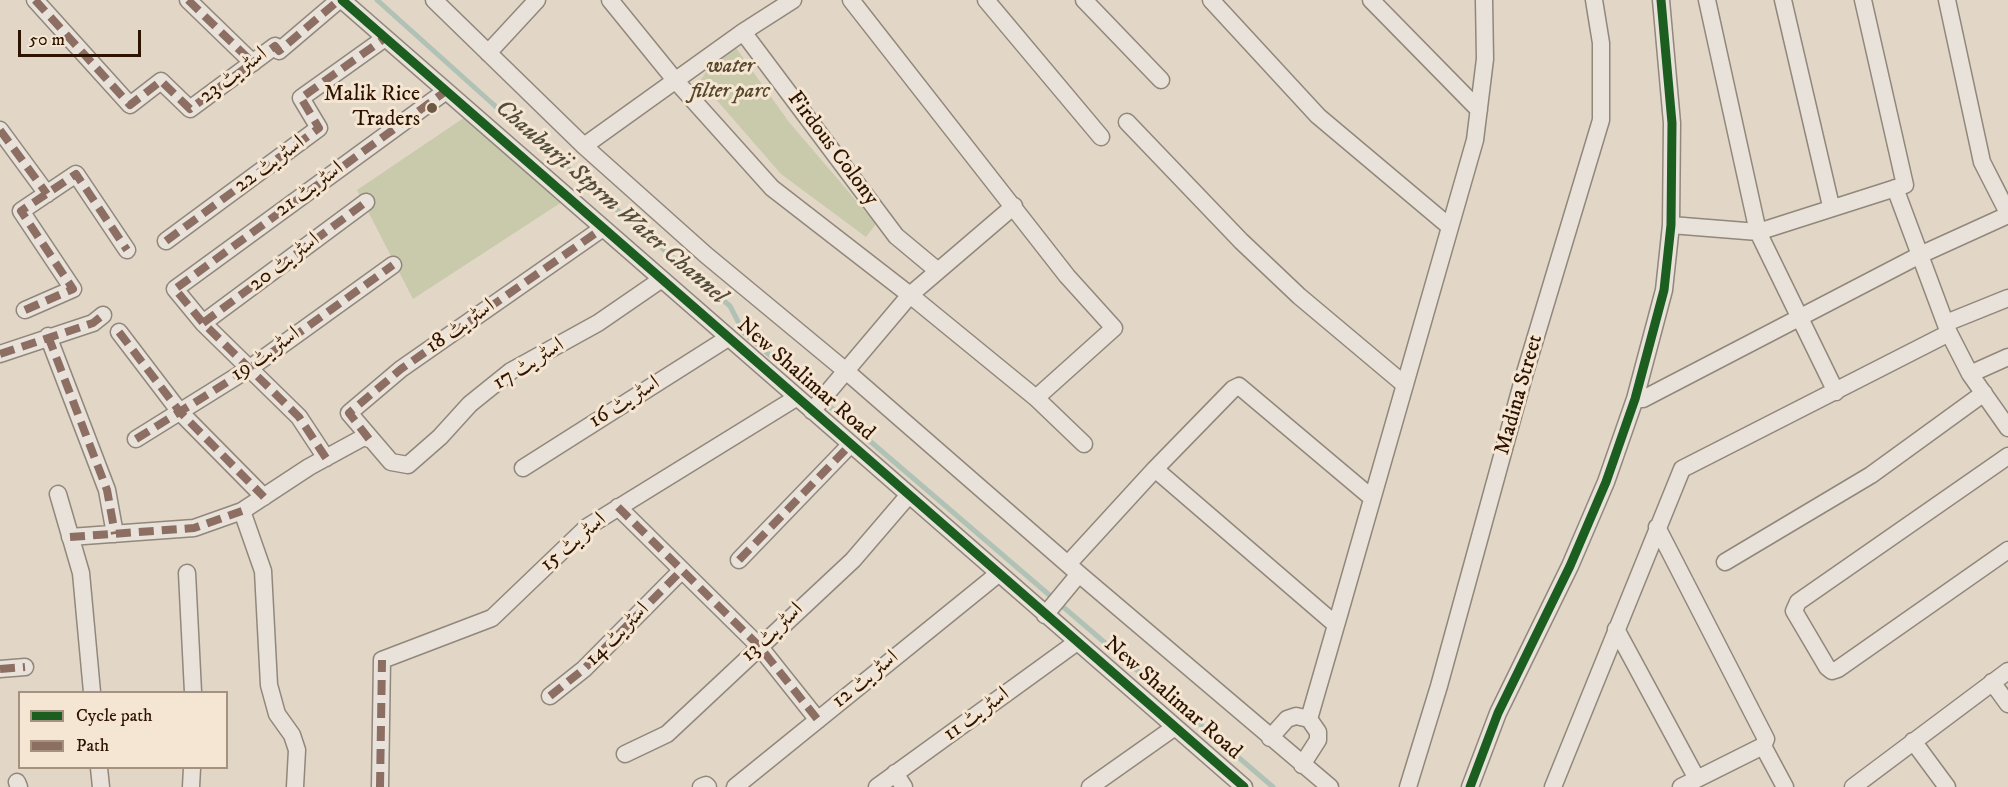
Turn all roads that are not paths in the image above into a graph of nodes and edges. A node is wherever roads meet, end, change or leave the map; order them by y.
1 (35, 0) edge
2 (340, 0) edge
3 (434, 0) edge
4 (537, 0) edge
5 (610, 0) edge
6 (793, 0) edge
7 (851, 0) edge
8 (986, 0) edge
9 (1084, 0) edge
10 (1210, 0) edge
11 (1371, 0) edge
12 (1484, 0) edge
13 (1594, 0) edge
14 (1662, 0) edge
15 (1707, 0) edge
16 (1783, 0) edge
17 (1863, 0) edge
18 (1947, 0) edge
19 (194, 2) edge
20 (743, 32) junction
21 (385, 38) junction
22 (488, 53) junction
23 (253, 63) junction
24 (675, 80) junction
25 (1161, 80) dead end
26 (446, 91) junction
27 (1479, 110) junction
28 (1127, 122) dead end
29 (0, 130) edge
30 (1101, 137) dead end
31 (584, 146) junction
32 (1895, 188) junction
33 (47, 194) junction
34 (366, 202) dead end
35 (1014, 206) junction
36 (1832, 206) junction
37 (2008, 214) edge
38 (1671, 225) junction
39 (1450, 227) junction
40 (603, 228) junction
41 (1758, 232) junction
42 (166, 241) dead end
43 (127, 250) dead end
44 (1920, 255) junction
45 (393, 265) dead end
46 (938, 271) junction
47 (662, 279) junction
48 (910, 295) junction
49 (2008, 298) edge
50 (25, 310) dead end
51 (103, 315) dead end
52 (1800, 319) junction
53 (203, 323) junction
54 (1948, 328) junction
55 (119, 332) dead end
56 (48, 336) junction
57 (728, 338) junction
58 (0, 354) edge
59 (2008, 357) edge
60 (250, 368) junction
61 (1970, 374) junction
62 (842, 376) junction
63 (1405, 385) junction
64 (1836, 392) junction
65 (1984, 393) junction
66 (796, 398) junction
67 (1036, 398) junction
68 (1635, 399) junction
69 (816, 407) junction
70 (180, 412) junction
71 (2008, 428) edge
72 (136, 439) dead end
73 (369, 439) junction
74 (1084, 444) dead end
75 (850, 445) junction
76 (2008, 456) edge
77 (326, 458) junction
78 (523, 468) dead end
79 (1155, 469) junction
80 (58, 494) dead end
81 (908, 496) junction
82 (264, 497) junction
83 (1372, 498) junction
84 (618, 507) junction
85 (242, 511) junction
86 (1657, 526) junction
87 (115, 534) junction
88 (70, 537) junction
89 (2008, 550) edge
90 (739, 560) dead end
91 (1725, 562) dead end
92 (682, 570) junction
93 (187, 573) dead end
94 (998, 574) junction
95 (1073, 574) junction
96 (1048, 611) junction
97 (1335, 624) junction
98 (1616, 629) junction
99 (1077, 642) junction
100 (759, 646) junction
101 (25, 667) dead end
102 (0, 669) edge
103 (2008, 671) edge
104 (1992, 682) junction
105 (92, 691) edge
106 (193, 691) edge
107 (550, 696) dead end
108 (2008, 704) edge
109 (1309, 719) junction
110 (818, 720) junction
111 (1175, 728) junction
112 (1270, 738) junction
113 (1913, 741) junction
114 (1763, 746) junction
115 (625, 754) dead end
116 (1302, 765) junction
117 (99, 769) edge
118 (192, 769) edge
119 (1697, 779) junction
120 (899, 780) edge
121 (101, 787) edge
122 (191, 787) edge
123 (295, 787) edge
124 (380, 787) edge
125 (701, 787) edge
126 (708, 787) edge
127 (735, 787) edge
128 (877, 787) edge
129 (1090, 787) edge
130 (1244, 787) edge
131 (1329, 787) edge
132 (1408, 787) edge
133 (1470, 787) edge
134 (1553, 787) edge
135 (1682, 787) edge
136 (1785, 787) edge
137 (1853, 787) edge
138 (1947, 787) edge

1 - 23 street, اسٹریٹ 23
2 - 21 street, New Shalimar Road
2 - 23 street, اسٹریٹ 23
3 - 22 street
4 - 22 street
5 - 24 street
6 - 20 street
7 - 35 street
8 - 30 street
9 - 25 street
10 - 39 street
11 - 27 street
12 - 27 street
13 - 132 street, Madina Street
14 - 38 street
15 - 41 street
16 - 36 street
17 - 32 street
18 - 37 street
19 - 23 street
20 - 24 street
20 - 46 street, Firdous Colony
21 - 26 street, New Shalimar Road
21 - 42 street, اسٹریٹ 22
22 - 31 street
24 - 31 street
24 - 48 street
26 - 40 street, New Shalimar Road
26 - 53 street, اسٹریٹ 21
27 - 39 street
28 - 63 street
29 - 33 street
31 - 62 street
32 - 36 street
32 - 44 street
33 - 43 street
33 - 50 street
34 - 53 street, اسٹریٹ 20
35 - 46 street
35 - 67 street
36 - 41 street
37 - 44 street
38 - 41 street
38 - 68 street
39 - 63 street
40 - 47 street, New Shalimar Road
40 - 73 street, اسٹریٹ 18
41 - 52 street
44 - 52 street
44 - 54 street
45 - 60 street, اسٹریٹ 19
46 - 48 street
47 - 57 street, New Shalimar Road
47 - 73 street, اسٹریٹ 17
48 - 62 street
48 - 67 street
49 - 54 street
51 - 56 street
52 - 64 street
52 - 68 street
53 - 60 street
54 - 61 street
54 - 64 street
55 - 70 street
56 - 58 street
56 - 87 street
57 - 66 street, New Shalimar Road
57 - 78 street, اسٹریٹ 16
59 - 61 street
60 - 70 street, اسٹریٹ 19
60 - 77 street
61 - 65 street
62 - 69 street
62 - 95 street
63 - 83 street
64 - 86 street
65 - 71 street
65 - 91 street
66 - 69 street, New Shalimar Road
66 - 84 street, اسٹریٹ 15
67 - 74 street
68 - 133 street
69 - 75 street, New Shalimar Road
70 - 72 street, اسٹریٹ 19
70 - 82 street
73 - 77 street
75 - 81 street, New Shalimar Road
75 - 90 street
76 - 89 street
77 - 82 street
79 - 83 street
79 - 95 street
79 - 97 street
80 - 88 street
81 - 94 street, New Shalimar Road
81 - 100 street, اسٹریٹ 13
82 - 85 street
83 - 97 street
84 - 92 street
84 - 124 street, اسٹریٹ 15
85 - 87 street
85 - 123 street
86 - 98 street
86 - 114 street
87 - 88 street
88 - 105 street
92 - 100 street
92 - 107 street, اسٹریٹ 14
93 - 106 street
94 - 96 street, New Shalimar Road
94 - 110 street, اسٹریٹ 12
95 - 96 street
95 - 112 street
96 - 99 street, New Shalimar Road
97 - 109 street
98 - 119 street
98 - 134 street
99 - 111 street, New Shalimar Road
99 - 120 street, اسٹریٹ 11
100 - 110 street
100 - 115 street, اسٹریٹ 13
101 - 102 street
103 - 104 street
104 - 108 street
104 - 113 street
109 - 112 street
109 - 116 street
110 - 127 street, اسٹریٹ 12
111 - 129 street
111 - 130 street, New Shalimar Road
112 - 116 street
113 - 137 street
113 - 138 street
114 - 119 street
114 - 136 street
116 - 131 street
117 - 121 street
118 - 122 street
119 - 135 street
120 - 128 street, اسٹریٹ 11
125 - 126 street

